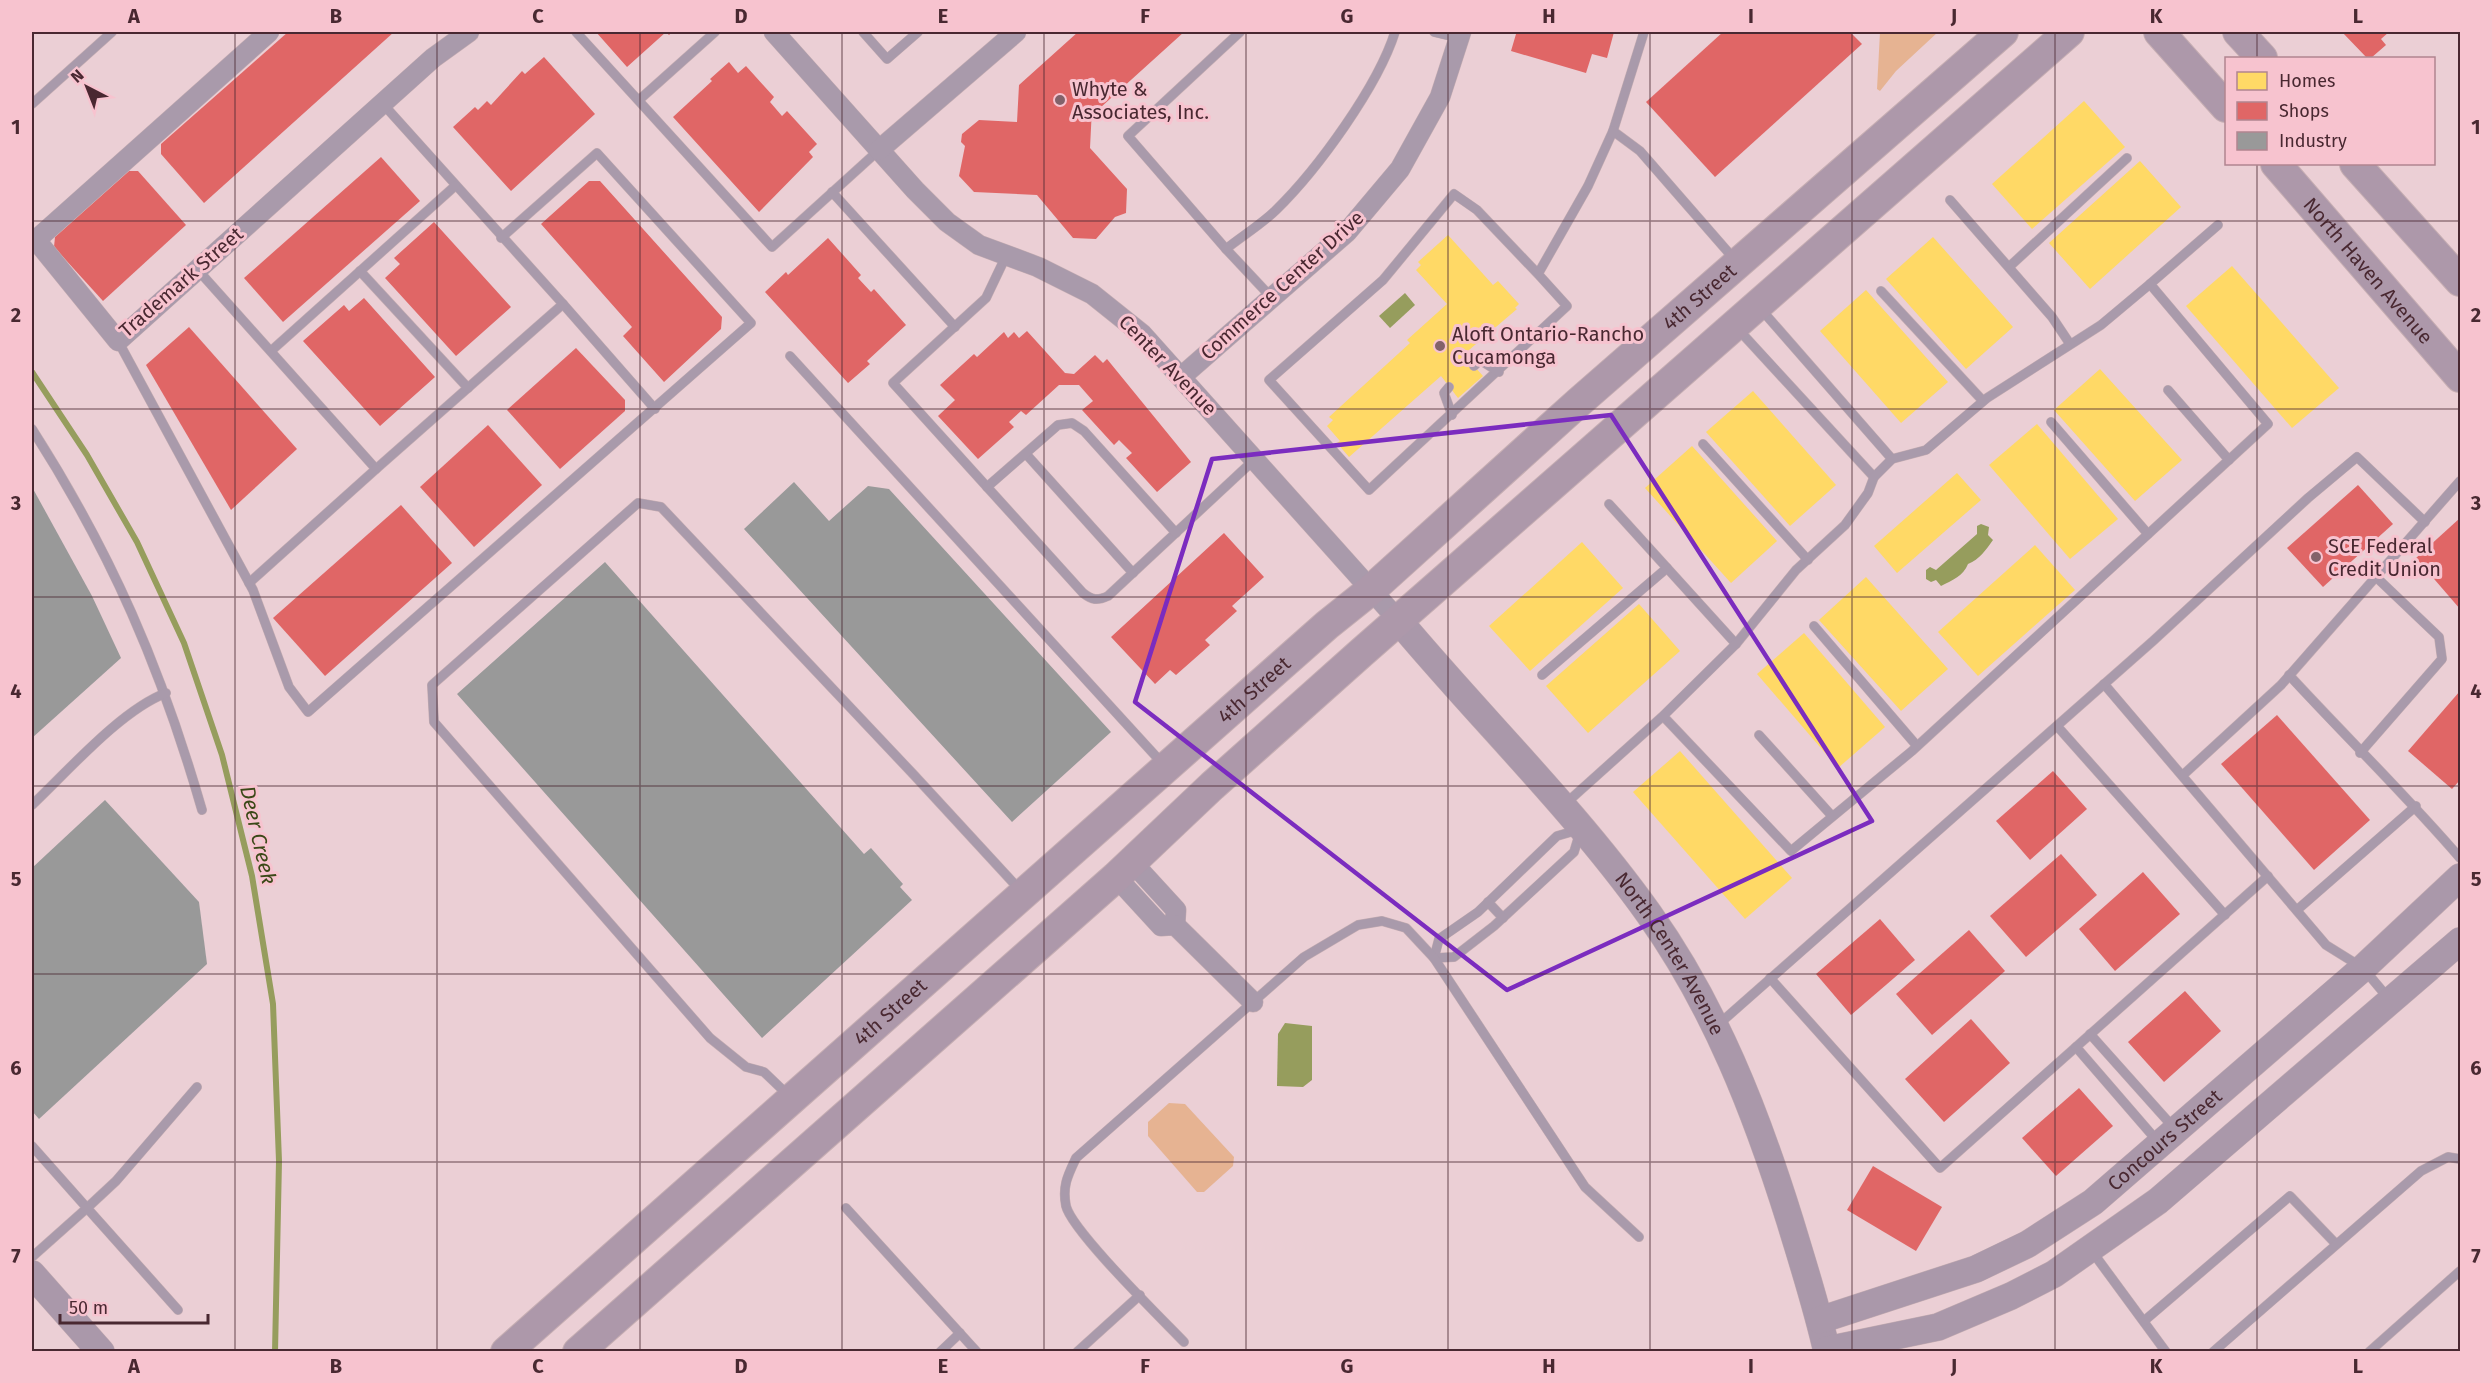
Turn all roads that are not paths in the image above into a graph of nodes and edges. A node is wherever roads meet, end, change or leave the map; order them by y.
1 (112, 32) edge
2 (269, 32) edge
3 (469, 32) edge
4 (576, 32) edge
5 (715, 32) edge
6 (774, 32) edge
7 (863, 32) edge
8 (918, 32) edge
9 (1016, 32) edge
10 (1240, 32) edge
11 (1395, 32) edge
12 (1434, 32) edge
13 (1644, 32) edge
14 (2003, 32) edge
15 (2069, 32) edge
16 (2159, 32) edge
17 (1460, 35) edge
18 (639, 100) junction
19 (32, 104) edge
20 (383, 104) junction
21 (2225, 106) edge
22 (1613, 131) junction
23 (879, 150) junction
24 (2127, 158) dead end
25 (2277, 165) edge
26 (2356, 165) edge
27 (455, 186) junction
28 (832, 192) junction
29 (1950, 200) dead end
30 (2218, 225) dead end
31 (501, 238) junction
32 (1226, 249) junction
33 (1006, 256) junction
34 (1739, 264) junction
35 (2008, 267) junction
36 (197, 269) junction
37 (360, 271) junction
38 (2458, 273) edge
39 (1538, 274) junction
40 (2150, 284) junction
41 (1881, 291) dead end
42 (1271, 297) junction
43 (562, 304) junction
44 (1758, 306) junction
45 (1736, 326) junction
46 (955, 327) junction
47 (118, 341) junction
48 (2070, 344) junction
49 (271, 351) junction
50 (790, 356) dead end
51 (1473, 366) dead end
52 (1499, 372) junction
53 (1181, 377) junction
54 (2460, 377) edge
55 (1449, 387) dead end
56 (468, 388) junction
57 (2168, 390) dead end
58 (1983, 401) junction
59 (655, 409) junction
60 (1452, 415) junction
61 (2051, 422) dead end
62 (32, 429) edge
63 (1703, 444) dead end
64 (1026, 454) junction
65 (1255, 459) junction
66 (1893, 459) junction
67 (2229, 460) junction
68 (376, 469) junction
69 (1874, 477) junction
70 (2460, 481) edge
71 (987, 487) junction
72 (1609, 504) dead end
73 (2424, 522) junction
74 (1176, 533) junction
75 (2148, 534) junction
76 (1808, 560) junction
77 (1667, 568) junction
78 (1133, 573) junction
79 (2376, 577) junction
80 (249, 583) junction
81 (1372, 589) junction
82 (1399, 621) junction
83 (1814, 626) dead end
84 (1736, 644) junction
85 (1542, 675) dead end
86 (2289, 675) junction
87 (2104, 684) junction
88 (166, 693) junction
89 (1663, 716) junction
90 (2057, 726) junction
91 (1759, 735) dead end
92 (1917, 746) junction
93 (2361, 753) junction
94 (1166, 768) junction
95 (2183, 775) junction
96 (32, 805) edge
97 (1563, 806) junction
98 (2416, 806) junction
99 (202, 810) dead end
100 (1832, 816) junction
101 (1581, 829) junction
102 (2460, 858) edge
103 (1124, 869) junction
104 (2268, 876) junction
105 (2460, 877) edge
106 (1023, 894) junction
107 (1488, 902) junction
108 (2297, 910) junction
109 (2225, 915) junction
110 (1503, 918) junction
111 (2460, 941) edge
112 (1434, 958) junction
113 (2363, 968) junction
114 (1770, 978) junction
115 (2391, 1001) junction
116 (1253, 1002) junction
117 (1717, 1026) junction
118 (2090, 1034) junction
119 (2076, 1047) junction
120 (197, 1087) dead end
121 (792, 1100) junction
122 (2168, 1137) junction
123 (32, 1146) edge
124 (2460, 1159) edge
125 (87, 1208) junction
126 (846, 1208) dead end
127 (1639, 1237) dead end
128 (2336, 1244) junction
129 (2091, 1250) junction
130 (32, 1257) edge
131 (2460, 1271) edge
132 (32, 1274) edge
133 (1140, 1295) junction
134 (178, 1310) dead end
135 (1820, 1320) junction
136 (2144, 1321) junction
137 (960, 1333) junction
138 (1184, 1342) dead end
139 (1827, 1351) edge
140 (101, 1352) edge
141 (506, 1352) edge
142 (578, 1352) edge
143 (940, 1352) edge
144 (977, 1352) edge
145 (1077, 1352) edge
146 (2166, 1352) edge
147 (2213, 1352) edge
148 (2369, 1352) edge

1 - 19 lane
2 - 47 street, Trademark Street
3 - 20 street, Trademark Street
4 - 18 lane
5 - 18 lane
6 - 23 street, Center Avenue
7 - 8 lane
9 - 23 street
10 - 32 lane
11 - 32 lane
12 - 17 lane
13 - 22 lane
14 - 34 main road, 4th Street
15 - 44 main road
16 - 21 main road
17 - 42 street, Commerce Center Drive
18 - 28 lane
20 - 27 lane
20 - 36 street, Trademark Street
22 - 34 lane
22 - 39 lane
23 - 28 lane
23 - 33 street, Center Avenue
24 - 35 lane
25 - 54 main road, North Haven Avenue
26 - 38 main road
27 - 31 lane
27 - 37 lane
28 - 46 lane
29 - 35 lane
30 - 40 lane
31 - 43 lane
31 - 59 lane
32 - 42 lane
33 - 46 lane
33 - 53 street, Center Avenue
34 - 81 main road, 4th Street
35 - 48 lane
36 - 47 street, Trademark Street
36 - 49 lane
37 - 49 lane
37 - 56 lane
39 - 52 lane
39 - 60 lane
40 - 48 lane
40 - 67 lane
41 - 58 lane
42 - 53 street, Commerce Center Drive
43 - 56 lane
43 - 59 lane
44 - 45 main road
44 - 66 lane
45 - 69 lane
45 - 82 main road
46 - 71 lane
47 - 80 lane
48 - 58 lane
49 - 68 lane
50 - 94 lane
51 - 52 lane
52 - 60 lane
53 - 65 street, Center Avenue
55 - 60 lane
56 - 68 lane
57 - 67 lane
58 - 66 lane
59 - 80 lane
61 - 75 lane
62 - 88 lane
63 - 76 lane
64 - 71 lane
64 - 74 lane
64 - 78 lane
65 - 74 lane
65 - 81 street, Center Avenue
66 - 69 lane
67 - 75 lane
68 - 80 lane
69 - 76 lane
70 - 73 lane
71 - 78 lane
72 - 77 lane
73 - 79 lane
73 - 87 lane
74 - 78 lane
75 - 92 lane
76 - 84 lane
77 - 84 lane
77 - 85 lane
79 - 86 lane
79 - 93 lane
81 - 82 street, Center Avenue
81 - 94 main road, 4th Street
82 - 97 street, North Center Avenue
82 - 103 main road
83 - 92 lane
84 - 89 lane
86 - 93 lane
86 - 95 lane
87 - 90 lane
87 - 95 lane
88 - 96 lane
88 - 99 lane
89 - 97 lane
89 - 100 lane
90 - 109 lane
90 - 114 lane
91 - 100 lane
92 - 100 lane
93 - 98 lane
94 - 106 main road, 4th Street
95 - 104 lane
97 - 101 street, North Center Avenue
98 - 102 lane
98 - 108 lane
101 - 107 lane
101 - 110 lane
101 - 117 street, North Center Avenue
103 - 116 street
103 - 142 main road
104 - 108 lane
104 - 109 lane
105 - 113 street, Concours Street
106 - 121 main road, 4th Street
106 - 121 lane
107 - 110 lane
107 - 112 lane
108 - 113 lane
109 - 118 lane
110 - 112 lane
111 - 115 street, Concours Street
112 - 116 lane
112 - 127 lane
113 - 115 lane
113 - 122 street, Concours Street
114 - 117 lane
114 - 119 lane
115 - 129 street, Concours Street
116 - 133 lane
117 - 135 street, North Center Avenue
118 - 119 lane
118 - 122 lane
119 - 122 lane
120 - 125 lane
121 - 141 main road, 4th Street
122 - 135 street, Concours Street
123 - 125 lane
124 - 128 lane
125 - 130 lane
125 - 134 lane
126 - 137 lane
128 - 136 lane
128 - 147 lane
129 - 136 lane
129 - 139 street, Concours Street
131 - 148 lane
132 - 140 street
133 - 138 lane
133 - 145 lane
135 - 139 street, North Center Avenue
136 - 146 lane
137 - 143 lane
137 - 144 lane

